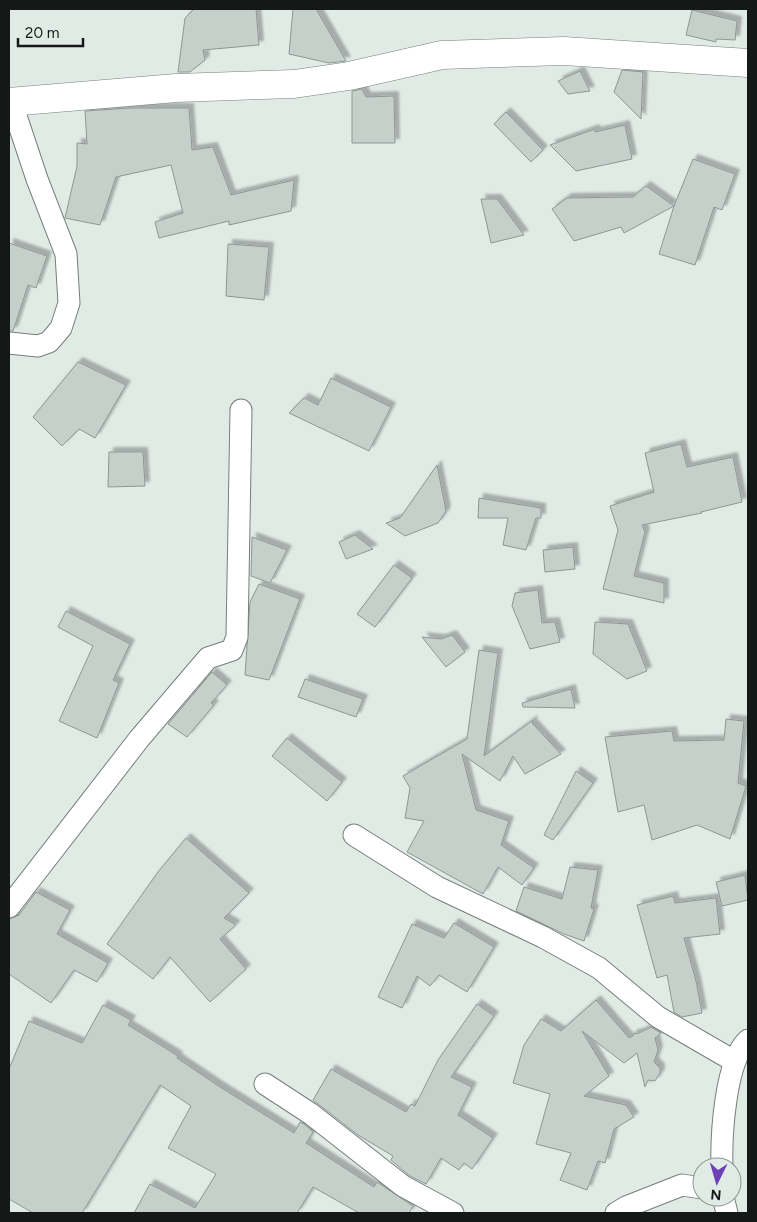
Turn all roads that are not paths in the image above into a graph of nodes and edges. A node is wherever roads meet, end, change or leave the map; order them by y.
1 (748, 63) edge
2 (10, 102) edge
3 (9, 343) edge
4 (241, 410) dead end
5 (354, 835) dead end
6 (9, 907) edge
7 (748, 1040) edge
8 (734, 1061) junction
9 (265, 1084) dead end
10 (722, 1157) edge
11 (692, 1186) edge
12 (453, 1213) edge
13 (616, 1213) edge

1 - 2 street
2 - 3 street
4 - 6 street
5 - 8 street
7 - 8 street
8 - 10 street
9 - 12 street
11 - 13 street

